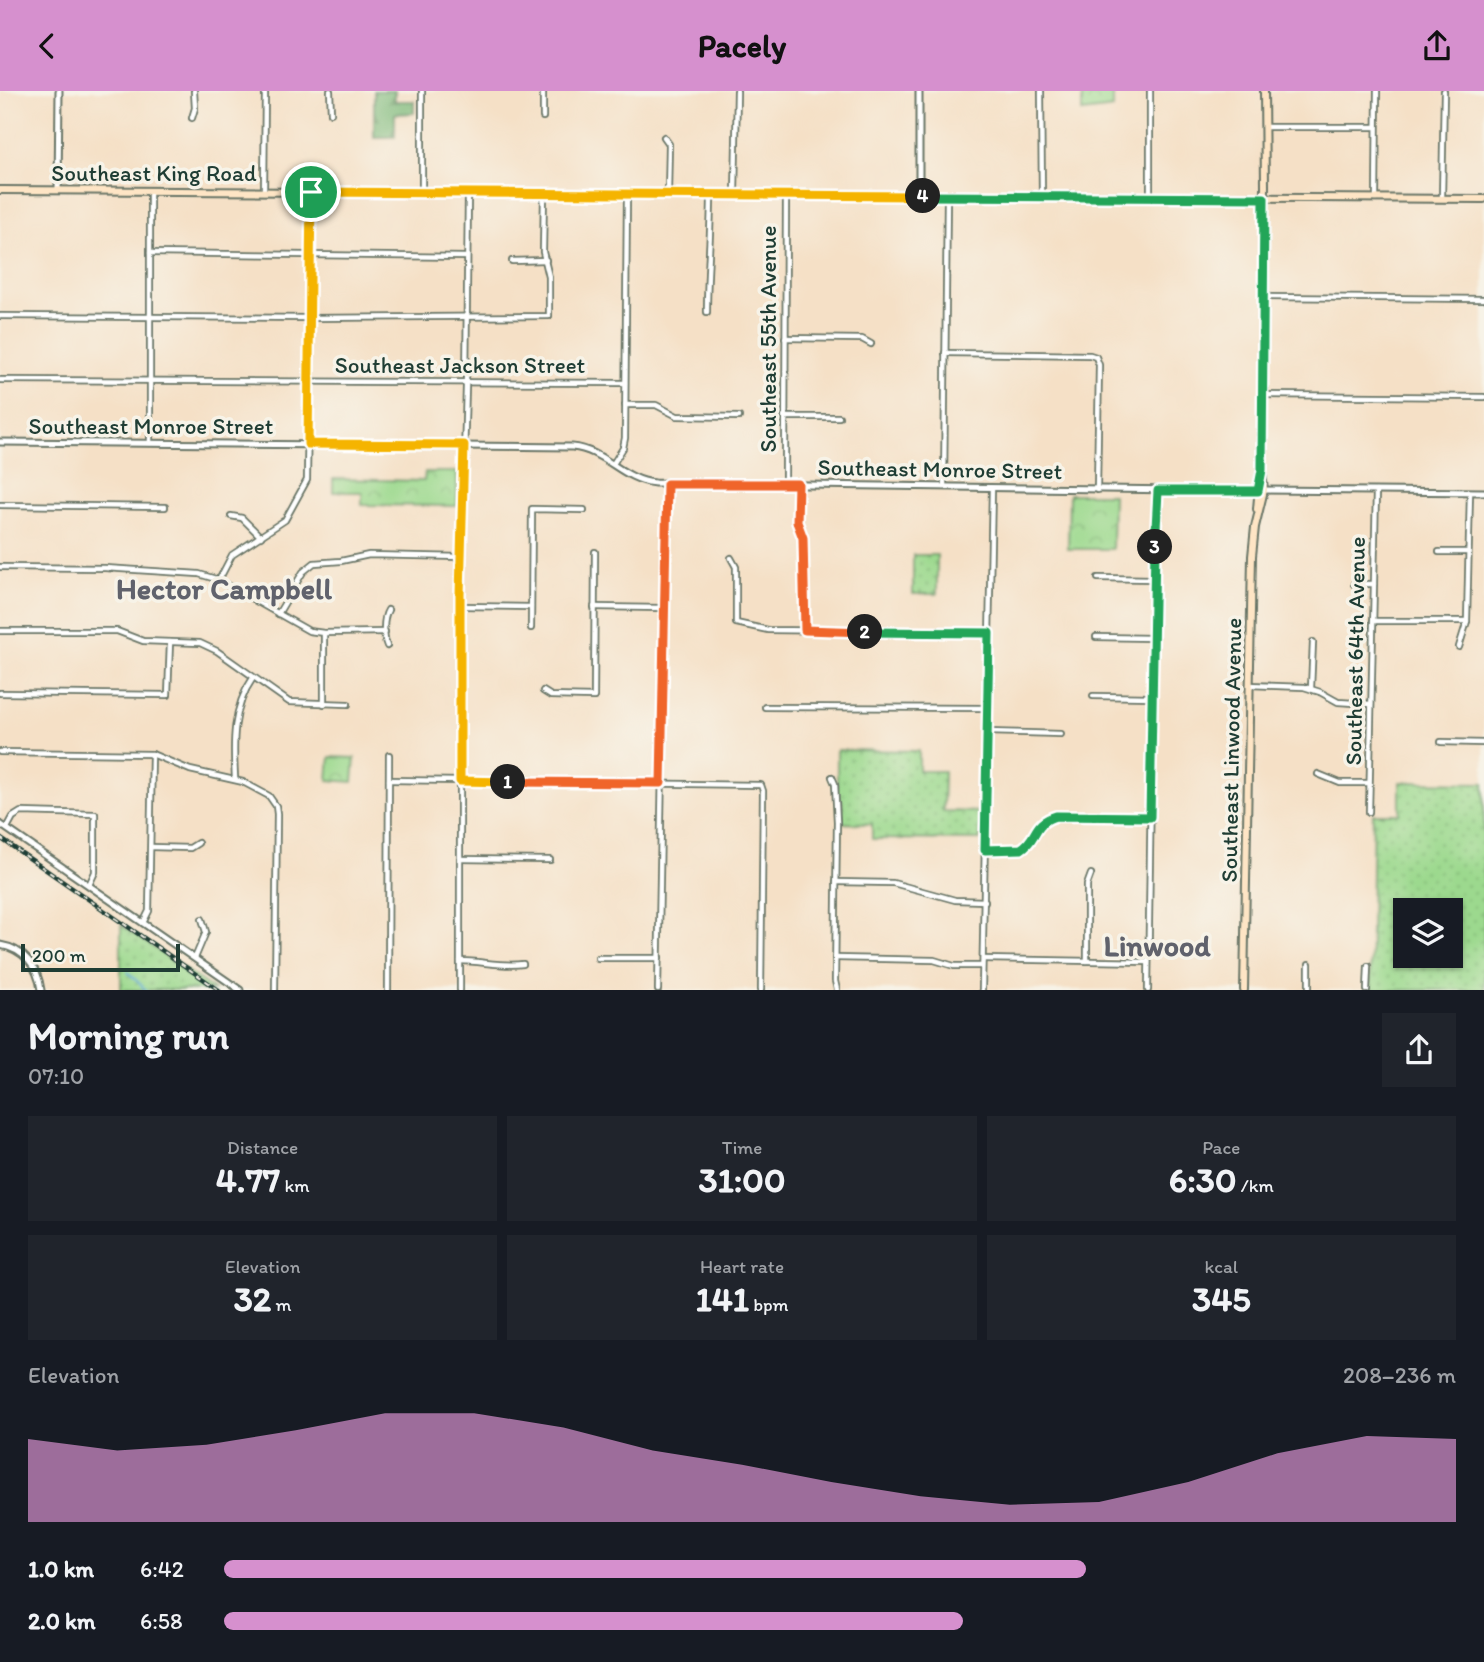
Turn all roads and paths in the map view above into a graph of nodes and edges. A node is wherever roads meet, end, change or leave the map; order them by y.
1 (59, 91) edge
2 (194, 91) edge
3 (265, 91) edge
4 (330, 91) edge
5 (422, 91) edge
6 (543, 91) edge
7 (737, 91) edge
8 (919, 91) edge
9 (1041, 91) edge
10 (1150, 91) edge
11 (1264, 91) edge
12 (1377, 91) edge
13 (1444, 91) edge
14 (331, 113) dead end
15 (543, 117) dead end
16 (192, 118) dead end
17 (1264, 127) junction
18 (1376, 127) junction
19 (664, 137) dead end
20 (0, 190) edge
21 (58, 190) junction
22 (150, 191) junction
23 (264, 192) junction
24 (311, 192) junction
25 (422, 193) junction
26 (468, 193) junction
27 (544, 193) junction
28 (627, 194) junction
29 (668, 194) junction
30 (711, 194) junction
31 (735, 194) junction
32 (786, 195) junction
33 (919, 196) junction
34 (947, 196) junction
35 (1042, 197) junction
36 (1150, 197) junction
37 (1264, 198) junction
38 (1376, 199) junction
39 (1442, 199) junction
40 (1484, 199) edge
41 (150, 253) junction
42 (310, 255) junction
43 (467, 257) junction
44 (545, 260) junction
45 (512, 261) dead end
46 (1263, 297) junction
47 (1484, 299) edge
48 (707, 312) dead end
49 (0, 316) edge
50 (150, 317) junction
51 (310, 318) junction
52 (466, 318) junction
53 (785, 338) junction
54 (871, 344) dead end
55 (945, 353) junction
56 (0, 380) edge
57 (149, 380) junction
58 (309, 382) junction
59 (466, 382) junction
60 (625, 383) junction
61 (1263, 395) junction
62 (1484, 397) edge
63 (625, 405) junction
64 (739, 417) dead end
65 (785, 417) junction
66 (839, 417) dead end
67 (0, 442) edge
68 (150, 443) junction
69 (308, 444) junction
70 (464, 445) junction
71 (612, 464) junction
72 (667, 484) junction
73 (785, 484) junction
74 (798, 484) junction
75 (944, 487) junction
76 (992, 488) junction
77 (1097, 490) junction
78 (1158, 491) junction
79 (1261, 491) junction
80 (1376, 491) junction
81 (1470, 492) junction
82 (1484, 492) edge
83 (0, 505) edge
84 (165, 507) dead end
85 (584, 510) dead end
86 (231, 516) dead end
87 (261, 537) junction
88 (595, 552) dead end
89 (1439, 552) dead end
90 (1468, 552) junction
91 (462, 557) junction
92 (731, 558) dead end
93 (0, 567) edge
94 (1098, 578) dead end
95 (1154, 579) junction
96 (219, 580) junction
97 (1354, 584) dead end
98 (1374, 584) junction
99 (460, 606) junction
100 (531, 607) junction
101 (594, 607) junction
102 (663, 608) junction
103 (388, 610) dead end
104 (278, 614) junction
105 (1374, 621) junction
106 (1467, 621) junction
107 (531, 628) dead end
108 (805, 630) junction
109 (0, 631) edge
110 (385, 632) junction
111 (324, 633) junction
112 (989, 633) junction
113 (1096, 637) dead end
114 (1153, 638) junction
115 (170, 642) junction
116 (1313, 642) dead end
117 (387, 646) dead end
118 (1458, 647) dead end
119 (253, 678) junction
120 (1249, 685) junction
121 (1311, 688) junction
122 (543, 691) dead end
123 (0, 693) edge
124 (1093, 696) dead end
125 (1153, 697) junction
126 (324, 704) junction
127 (348, 704) dead end
128 (1371, 704) junction
129 (765, 707) dead end
130 (988, 708) junction
131 (987, 732) junction
132 (1061, 734) dead end
133 (1441, 742) dead end
134 (1484, 743) edge
135 (0, 753) edge
136 (152, 754) junction
137 (389, 755) dead end
138 (1318, 774) dead end
139 (832, 777) dead end
140 (235, 779) junction
141 (389, 780) junction
142 (460, 781) junction
143 (661, 783) junction
144 (1369, 783) junction
145 (1369, 812) dead end
146 (1150, 817) junction
147 (0, 824) edge
148 (6, 828) junction
149 (198, 843) dead end
150 (151, 847) junction
151 (985, 850) junction
152 (460, 859) junction
153 (550, 860) dead end
154 (1091, 874) dead end
155 (836, 882) junction
156 (89, 885) junction
157 (985, 901) junction
158 (202, 919) dead end
159 (143, 923) junction
160 (0, 945) edge
161 (195, 958) junction
162 (598, 958) dead end
163 (659, 958) junction
164 (835, 958) junction
165 (983, 959) junction
166 (460, 961) junction
167 (1087, 961) junction
168 (1148, 962) junction
169 (523, 964) dead end
170 (1309, 964) dead end
171 (1368, 966) dead end
172 (982, 967) junction
173 (41, 990) edge
174 (240, 990) edge
175 (275, 990) edge
176 (388, 990) edge
177 (460, 990) edge
178 (658, 990) edge
179 (761, 990) edge
180 (837, 990) edge
181 (982, 990) edge
182 (1148, 990) edge
183 (1244, 990) edge
184 (1309, 990) edge
185 (1367, 990) edge

1 - 21 street
2 - 16 street
3 - 23 street
4 - 14 street
5 - 25 street
6 - 15 street
7 - 31 street
8 - 33 street
9 - 35 street
10 - 36 street
11 - 17 main road, Southeast Linwood Avenue
12 - 18 street
13 - 39 street
17 - 18 street
17 - 37 main road, Southeast Linwood Avenue
18 - 38 street
19 - 29 street
20 - 21 main road, Southeast King Road
21 - 22 main road, Southeast King Road
22 - 23 main road, Southeast King Road
22 - 41 street
23 - 24 main road, Southeast King Road
24 - 25 main road, Southeast King Road
24 - 42 street
25 - 26 main road, Southeast King Road
26 - 27 main road, Southeast King Road
26 - 43 street
27 - 28 main road, Southeast King Road
27 - 44 street
28 - 29 main road, Southeast King Road
28 - 60 street
29 - 30 main road, Southeast King Road
30 - 31 main road, Southeast King Road
30 - 48 street
31 - 32 main road, Southeast King Road
32 - 33 main road, Southeast King Road
32 - 53 street, Southeast 55th Avenue
33 - 34 main road, Southeast King Road
34 - 35 main road, Southeast King Road
34 - 55 street
35 - 36 main road, Southeast King Road
36 - 37 main road, Southeast King Road
37 - 38 main road, Southeast King Road
37 - 46 main road, Southeast Linwood Avenue
38 - 39 main road, Southeast King Road
39 - 40 main road, Southeast King Road
41 - 42 street
41 - 50 street
42 - 43 street
42 - 51 street
43 - 52 street
44 - 45 street
44 - 52 street
46 - 47 street
46 - 61 main road, Southeast Linwood Avenue
49 - 50 street
50 - 51 street
50 - 57 street
51 - 52 street
51 - 58 street
52 - 59 street
53 - 54 street
53 - 65 street, Southeast 55th Avenue
55 - 75 street
55 - 77 street
56 - 57 street, Southeast Jackson Street
57 - 58 street, Southeast Jackson Street
57 - 68 street
58 - 59 street, Southeast Jackson Street
58 - 69 street
59 - 60 street, Southeast Jackson Street
59 - 70 street
60 - 63 street
61 - 62 street
61 - 79 main road, Southeast Linwood Avenue
63 - 64 street
63 - 71 street
65 - 66 street
65 - 73 street, Southeast 55th Avenue
67 - 68 street, Southeast Monroe Street
68 - 69 street, Southeast Monroe Street
69 - 70 street, Southeast Monroe Street
69 - 87 street
70 - 71 street, Southeast Monroe Street
70 - 91 street
71 - 72 street, Southeast Monroe Street
72 - 73 street, Southeast Monroe Street
72 - 102 street
73 - 74 street, Southeast Monroe Street
74 - 75 street, Southeast Monroe Street
74 - 108 street
75 - 76 street, Southeast Monroe Street
76 - 77 street, Southeast Monroe Street
76 - 112 street
77 - 78 street, Southeast Monroe Street
78 - 79 street, Southeast Monroe Street
78 - 95 street
79 - 80 street, Southeast Monroe Street
79 - 120 main road, Southeast Linwood Avenue
80 - 81 street, Southeast Monroe Street
80 - 98 street, Southeast 64th Avenue
81 - 82 street, Southeast Monroe Street
81 - 90 street
83 - 84 street
85 - 100 street
86 - 87 street
87 - 96 street
88 - 101 street
89 - 90 street
90 - 106 street
91 - 99 street
91 - 104 street
92 - 108 street
93 - 96 street
94 - 95 street
95 - 114 street
96 - 104 street
97 - 98 street
98 - 105 street, Southeast 64th Avenue
99 - 100 street
99 - 142 street
100 - 107 street
101 - 102 street
101 - 122 street
102 - 143 street
103 - 110 street
104 - 111 street
105 - 106 street
105 - 128 street, Southeast 64th Avenue
106 - 118 street
108 - 112 street
109 - 115 street
110 - 111 street
110 - 117 street
111 - 126 street
112 - 130 street
113 - 114 street
114 - 125 street
115 - 119 street
115 - 123 street
116 - 121 street
119 - 126 street
119 - 140 street
120 - 121 street
120 - 183 main road, Southeast Linwood Avenue
121 - 128 street
124 - 125 street
125 - 146 street
126 - 127 street
128 - 144 street, Southeast 64th Avenue
129 - 130 street
130 - 131 street
131 - 132 street
131 - 151 street
133 - 134 street
135 - 136 street
136 - 140 street
136 - 150 street
137 - 141 street
138 - 144 street
139 - 155 street
140 - 175 street
141 - 142 street
141 - 176 street
142 - 143 street
142 - 152 street
143 - 163 street
143 - 179 street
144 - 145 street, Southeast 64th Avenue
146 - 151 street
146 - 168 street
147 - 148 street
148 - 156 street
148 - 156 street
149 - 150 street
150 - 159 street
151 - 157 street
152 - 153 street
152 - 166 street
154 - 167 street
155 - 157 street
155 - 164 street
156 - 159 street
157 - 165 street
158 - 161 street
159 - 161 street
160 - 173 street
161 - 174 street
162 - 163 street
163 - 178 street
164 - 172 street
164 - 180 street
165 - 167 street
165 - 172 street
166 - 169 street
166 - 177 street
167 - 168 street
168 - 182 street
170 - 184 street
171 - 185 street
172 - 181 street

